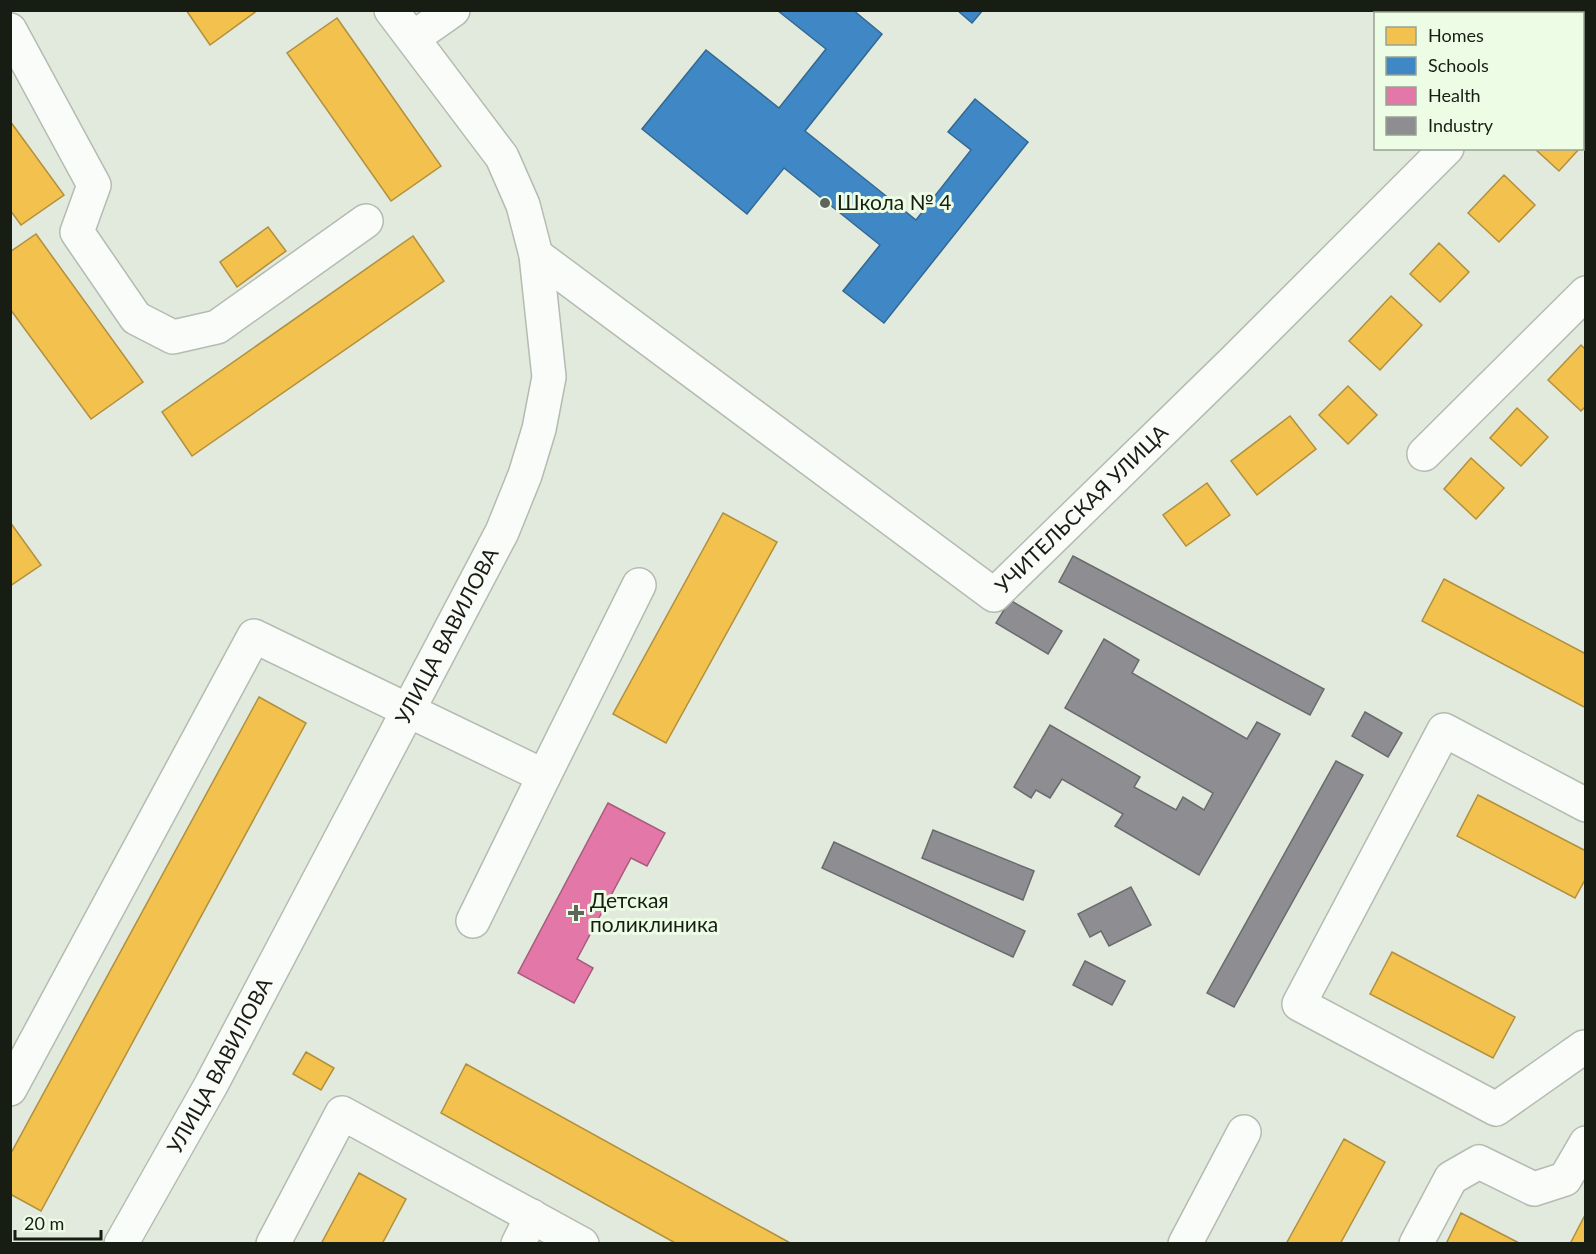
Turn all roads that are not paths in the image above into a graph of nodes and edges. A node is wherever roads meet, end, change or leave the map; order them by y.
1 (391, 10) edge
2 (453, 10) edge
3 (10, 30) edge
4 (413, 38) junction
5 (1445, 150) edge
6 (366, 221) dead end
7 (536, 255) junction
8 (1586, 293) edge
9 (1424, 454) dead end
10 (639, 585) dead end
11 (409, 712) junction
12 (544, 776) junction
13 (1586, 805) edge
14 (473, 921) dead end
15 (1585, 1047) edge
16 (10, 1089) edge
17 (1244, 1132) dead end
18 (1586, 1143) edge
19 (525, 1230) edge
20 (121, 1244) edge
21 (273, 1244) edge
22 (582, 1244) edge
23 (1185, 1244) edge
24 (1416, 1244) edge

1 - 4 street, УЛИЦА ВАВИЛОВА
2 - 4 street
3 - 6 street
4 - 7 street, УЛИЦА ВАВИЛОВА
5 - 7 street, УЧИТЕЛЬСКАЯ УЛИЦА
7 - 11 street, УЛИЦА ВАВИЛОВА
8 - 9 street
10 - 12 street
11 - 12 street
11 - 16 street
11 - 20 street, УЛИЦА ВАВИЛОВА
12 - 14 street
13 - 15 street
17 - 23 street
18 - 24 street
19 - 21 street
19 - 22 street

